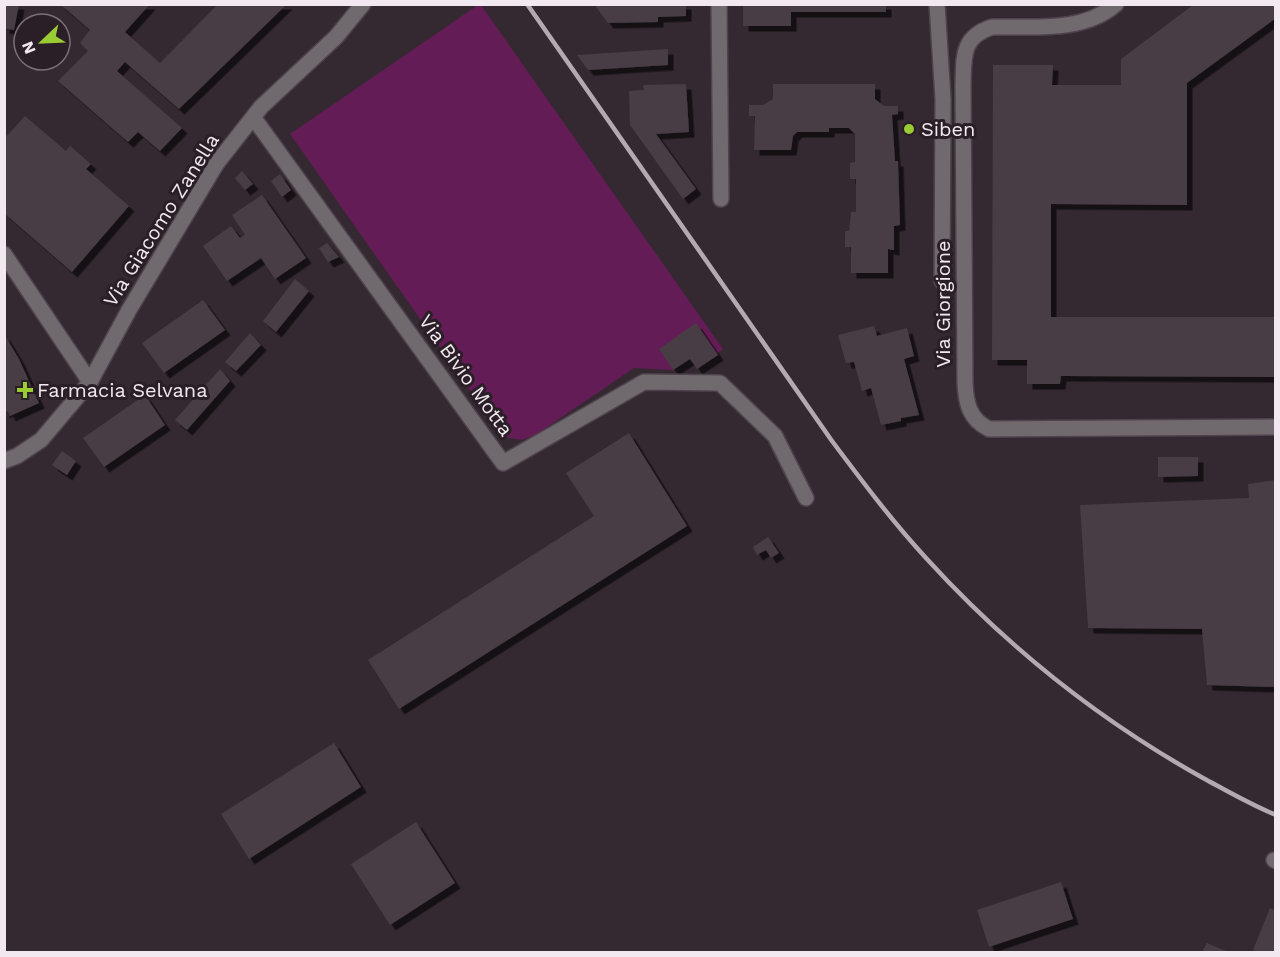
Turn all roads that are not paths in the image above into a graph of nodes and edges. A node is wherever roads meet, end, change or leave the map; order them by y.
1 (363, 4) edge
2 (719, 4) edge
3 (937, 4) edge
4 (1116, 4) edge
5 (253, 117) junction
6 (721, 199) dead end
7 (4, 254) edge
8 (942, 282) dead end
9 (90, 382) junction
10 (1275, 427) edge
11 (4, 461) edge
12 (806, 498) dead end

1 - 5 street, Via Giacomo Zanella
2 - 6 street
3 - 8 street
4 - 10 street, Via Giorgione
5 - 9 street, Via Giacomo Zanella
5 - 12 street, Via Bivio Motta
7 - 9 street
9 - 11 street, Via Giacomo Zanella

